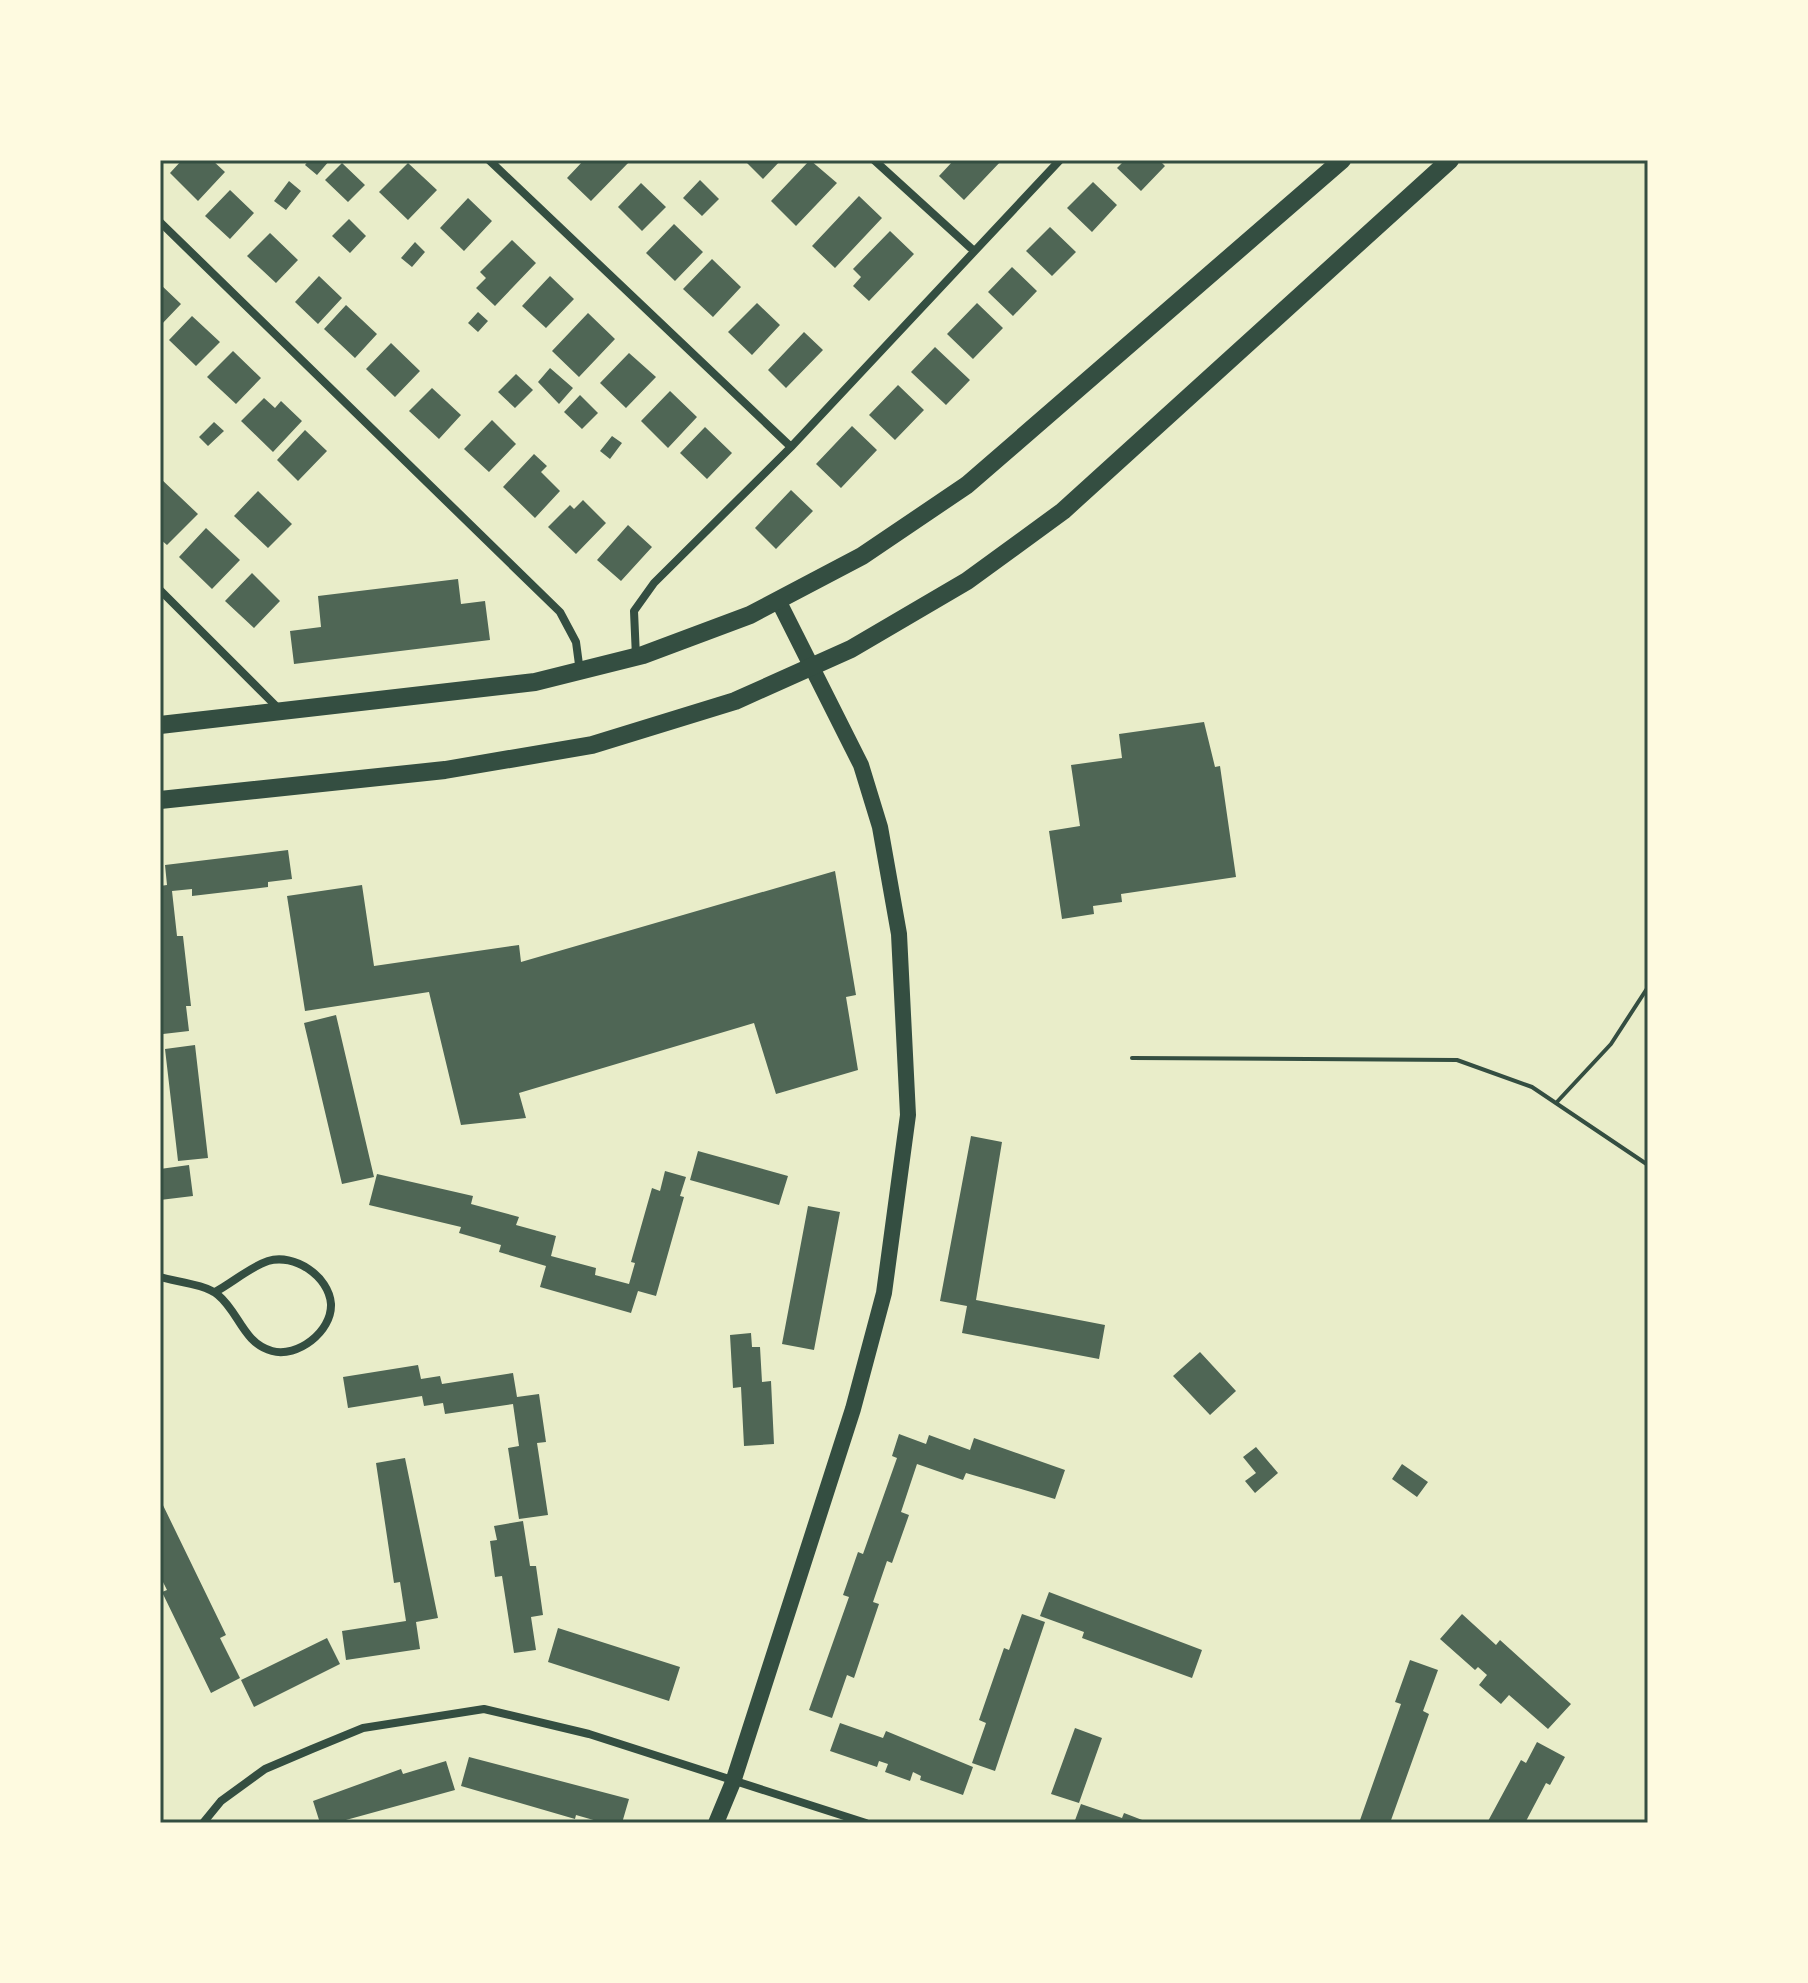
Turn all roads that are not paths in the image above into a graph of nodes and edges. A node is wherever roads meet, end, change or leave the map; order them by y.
1 (489, 160) edge
2 (874, 160) edge
3 (1060, 160) edge
4 (1342, 160) edge
5 (1450, 160) edge
6 (160, 222) edge
7 (974, 251) junction
8 (791, 447) junction
9 (160, 590) edge
10 (779, 602) junction
11 (636, 657) junction
12 (812, 668) junction
13 (580, 673) junction
14 (281, 712) junction
15 (160, 725) edge
16 (160, 800) edge
17 (160, 1277) edge
18 (215, 1292) junction
19 (733, 1782) junction
20 (203, 1823) edge
21 (716, 1823) edge
22 (866, 1823) edge

1 - 8 street
2 - 7 street
3 - 7 street
4 - 10 highway
5 - 12 highway
6 - 13 street
7 - 8 street
8 - 11 street
9 - 14 street
10 - 11 highway
10 - 12 main road
11 - 13 highway
12 - 16 highway
12 - 19 main road
13 - 14 highway
14 - 15 highway
17 - 18 street
18 - 18 street
19 - 20 street
19 - 21 main road
19 - 22 street

